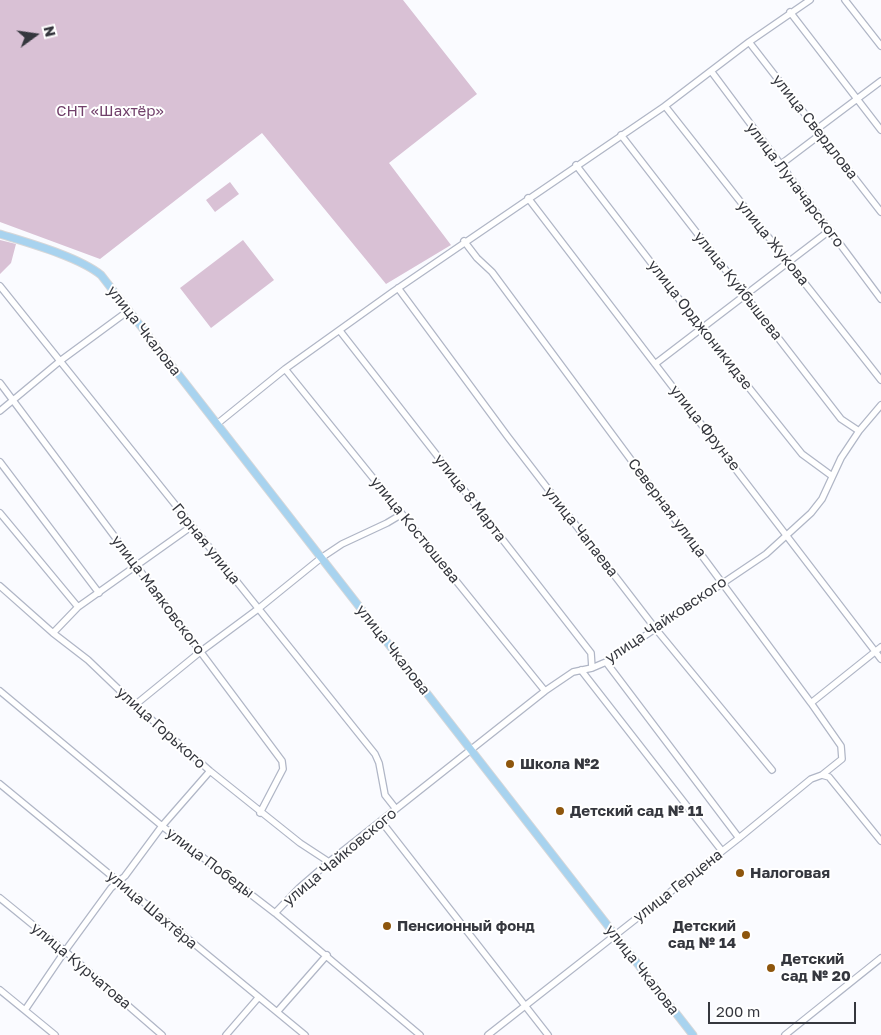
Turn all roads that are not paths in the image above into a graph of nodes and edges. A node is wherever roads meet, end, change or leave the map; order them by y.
1 (810, 0) edge
2 (845, 0) edge
3 (790, 12) junction
4 (749, 42) junction
5 (881, 46) edge
6 (711, 71) junction
7 (881, 81) edge
8 (857, 99) junction
9 (665, 106) junction
10 (881, 130) edge
11 (819, 132) junction
12 (621, 135) junction
13 (576, 165) junction
14 (780, 166) junction
15 (528, 198) junction
16 (881, 212) edge
17 (829, 231) junction
18 (0, 234) edge
19 (464, 241) junction
20 (789, 262) junction
21 (0, 286) edge
22 (398, 288) junction
23 (746, 296) junction
24 (881, 298) edge
25 (128, 311) junction
26 (702, 328) junction
27 (340, 331) junction
28 (60, 361) junction
29 (655, 364) junction
30 (285, 369) junction
31 (881, 380) edge
32 (0, 383) edge
33 (12, 400) junction
34 (880, 409) edge
35 (0, 411) edge
36 (217, 424) junction
37 (859, 431) junction
38 (0, 462) edge
39 (832, 476) junction
40 (0, 513) edge
41 (402, 514) junction
42 (192, 526) junction
43 (787, 535) junction
44 (321, 558) junction
45 (137, 567) junction
46 (722, 582) junction
47 (0, 586) edge
48 (99, 593) junction
49 (78, 607) junction
50 (258, 609) junction
51 (656, 628) junction
52 (53, 633) junction
53 (881, 647) edge
54 (200, 652) junction
55 (875, 652) junction
56 (881, 659) edge
57 (606, 662) junction
58 (592, 668) junction
59 (581, 670) junction
60 (0, 691) edge
61 (545, 691) junction
62 (811, 703) junction
63 (135, 706) junction
64 (471, 750) junction
65 (772, 770) dead end
66 (210, 771) junction
67 (822, 775) junction
68 (0, 784) edge
69 (396, 809) junction
70 (260, 813) junction
71 (381, 821) junction
72 (162, 826) junction
73 (739, 838) junction
74 (881, 841) edge
75 (722, 851) junction
76 (329, 862) junction
77 (118, 881) junction
78 (0, 898) edge
79 (275, 913) junction
80 (615, 935) junction
81 (65, 951) junction
82 (327, 955) junction
83 (881, 958) edge
84 (0, 990) edge
85 (258, 998) junction
86 (525, 1005) junction
87 (25, 1010) junction
88 (277, 1012) junction
89 (55, 1035) edge
90 (162, 1035) edge
91 (226, 1035) edge
92 (305, 1035) edge
93 (420, 1035) edge
94 (488, 1035) edge
95 (548, 1035) edge
96 (693, 1035) edge
97 (785, 1035) edge

1 - 3 street
2 - 5 street
3 - 4 street
3 - 8 street
4 - 6 street
4 - 11 street, улица Свердлова
6 - 9 street
6 - 14 street, улица Луначарского
7 - 8 street
8 - 10 street
8 - 11 street
9 - 12 street
9 - 20 street, улица Жукова
11 - 14 street
11 - 16 street, улица Свердлова
12 - 13 street
12 - 23 street, улица Куйбышева
13 - 15 street
13 - 26 street, улица Орджоникидзе
14 - 17 street, улица Луначарского
15 - 19 street
15 - 29 street, улица Фрунзе
17 - 20 street
17 - 24 street, улица Луначарского
18 - 25 main road, улица Чкалова
19 - 22 street
19 - 46 street, Северная улица
20 - 23 street
20 - 31 street, улица Жукова
21 - 28 street, Горная улица
22 - 27 street
22 - 51 street, улица Чапаева
23 - 26 street
23 - 37 street, улица Куйбышева
25 - 28 street
25 - 36 main road, улица Чкалова
26 - 29 street
26 - 39 street, улица Орджоникидзе
27 - 30 street
27 - 58 street, улица 8 Марта
28 - 33 street
28 - 42 street, Горная улица
29 - 43 street, улица Фрунзе
30 - 36 street
30 - 41 street, улица Костюшева
32 - 33 street, улица Маяковского
33 - 35 street
33 - 45 street, улица Маяковского
34 - 37 street, улица Чайковского
36 - 44 main road, улица Чкалова
37 - 39 street, улица Чайковского
38 - 48 street
39 - 43 street, улица Чайковского
40 - 49 street
41 - 44 street
41 - 61 street, улица Костюшева
42 - 45 street
42 - 50 street, Горная улица
43 - 46 street, улица Чайковского
43 - 55 street, улица Фрунзе
44 - 50 street
44 - 64 main road, улица Чкалова
45 - 48 street
45 - 54 street, улица Маяковского
46 - 51 street, улица Чайковского
46 - 62 street, Северная улица
47 - 52 street, улица Горького
48 - 49 street
49 - 52 street
50 - 54 street
50 - 69 street, Горная улица
51 - 57 street, улица Чайковского
51 - 65 street, улица Чапаева
52 - 63 street, улица Горького
53 - 55 street
54 - 63 street
54 - 70 street, улица Маяковского
55 - 56 street, улица Фрунзе
55 - 62 street
57 - 58 street, улица Чайковского
57 - 73 street
58 - 59 street, улица Чайковского
59 - 61 street, улица Чайковского
59 - 75 street
60 - 72 street, улица Победы
61 - 64 street, улица Чайковского
62 - 67 street, Северная улица
63 - 66 street, улица Горького
64 - 69 street, улица Чайковского
64 - 80 main road, улица Чкалова
66 - 70 street, улица Горького
66 - 72 street
67 - 73 street, улица Герцена
67 - 74 street
68 - 77 street, улица Шахтёра
69 - 71 street, улица Чайковского
70 - 76 street, улица Горького
71 - 76 street, улица Чайковского
71 - 86 street
72 - 77 street
72 - 79 street, улица Победы
73 - 75 street, улица Герцена
75 - 80 street, улица Герцена
76 - 79 street, улица Чайковского
77 - 81 street
77 - 85 street, улица Шахтёра
78 - 81 street, улица Курчатова
79 - 82 street, улица Победы
80 - 86 street, улица Герцена
80 - 96 main road, улица Чкалова
81 - 87 street
81 - 90 street, улица Курчатова
82 - 88 street
82 - 93 street, улица Победы
83 - 97 street
84 - 87 street
85 - 88 street, улица Шахтёра
85 - 91 street
86 - 94 street, улица Герцена
86 - 95 street
87 - 89 street
88 - 92 street, улица Шахтёра

